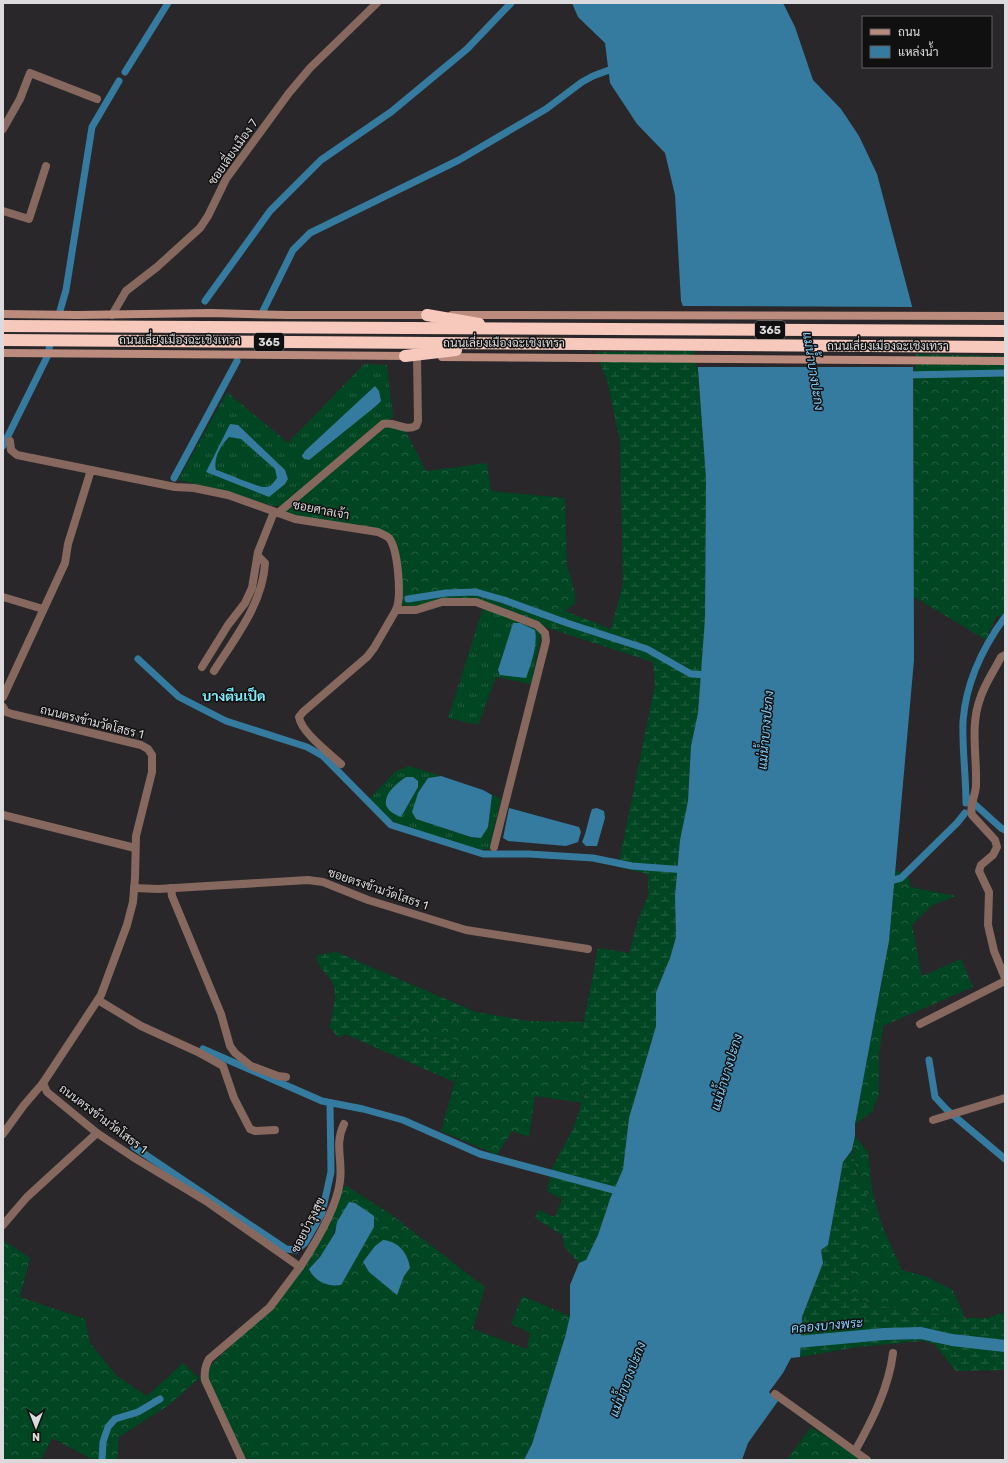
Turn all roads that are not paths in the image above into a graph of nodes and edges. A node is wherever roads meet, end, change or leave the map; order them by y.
1 (377, 3) edge
2 (96, 99) dead end
3 (3, 129) edge
4 (46, 166) dead end
5 (3, 211) edge
6 (3, 314) edge
7 (112, 315) junction
8 (427, 315) junction
9 (1005, 316) edge
10 (3, 326) edge
11 (512, 330) junction
12 (1005, 331) edge
13 (3, 340) edge
14 (511, 344) junction
15 (1005, 347) edge
16 (3, 353) edge
17 (405, 356) junction
18 (417, 356) junction
19 (1005, 361) edge
20 (10, 441) dead end
21 (91, 470) junction
22 (276, 512) junction
23 (258, 556) junction
24 (3, 598) edge
25 (43, 609) junction
26 (396, 610) junction
27 (1005, 655) edge
28 (202, 667) dead end
29 (214, 671) dead end
30 (3, 697) edge
31 (3, 707) edge
32 (341, 764) dead end
33 (3, 815) edge
34 (494, 847) dead end
35 (135, 848) junction
36 (134, 888) junction
37 (171, 888) junction
38 (588, 949) dead end
39 (1005, 979) edge
40 (98, 1000) junction
41 (920, 1024) dead end
42 (286, 1077) dead end
43 (43, 1083) junction
44 (1005, 1098) edge
45 (933, 1120) dead end
46 (344, 1124) dead end
47 (275, 1130) dead end
48 (98, 1133) junction
49 (3, 1134) edge
50 (3, 1225) edge
51 (300, 1267) junction
52 (893, 1353) dead end
53 (775, 1394) dead end
54 (855, 1451) junction
55 (242, 1460) edge
56 (867, 1460) edge

1 - 7 street, ซอยเลี่ยงเมือง 7
2 - 3 street
4 - 5 street
6 - 7 main road, 365
7 - 8 main road, 365
8 - 9 main road, 365
8 - 11 highway
10 - 11 highway, ถนนเลี่ยงเมืองฉะเชิงเทรา / 365
11 - 12 highway, ถนนเลี่ยงเมืองฉะเชิงเทรา / 365
13 - 14 highway, ถนนเลี่ยงเมืองฉะเชิงเทรา / 365
14 - 15 highway, ถนนเลี่ยงเมืองฉะเชิงเทรา / 365
14 - 17 highway
16 - 17 main road, ถนนเลี่ยงเมืองฉะเชิงเทรา / 365
17 - 18 main road, ถนนเลี่ยงเมืองฉะเชิงเทรา / 365
18 - 19 main road, ถนนเลี่ยงเมืองฉะเชิงเทรา / 365
18 - 22 street
20 - 21 street, ซอยศาลเจ้า
21 - 22 street, ซอยศาลเจ้า
21 - 25 street
22 - 23 street
22 - 26 street, ซอยศาลเจ้า
23 - 28 street
23 - 29 street
24 - 25 street
25 - 30 street
26 - 32 street, ซอยศาลเจ้า
26 - 34 street
27 - 39 street
31 - 35 street, ถนนตรงข้ามวัดโสธร 1
33 - 35 street
35 - 36 street, ถนนตรงข้ามวัดโสธร 1
36 - 37 street, ซอยตรงข้ามวัดโสธร 1
36 - 40 street, ถนนตรงข้ามวัดโสธร 1
37 - 38 street, ซอยตรงข้ามวัดโสธร 1
37 - 42 street
39 - 41 street
40 - 43 street, ถนนตรงข้ามวัดโสธร 1
40 - 47 street
43 - 48 street, ถนนตรงข้ามวัดโสธร 1
43 - 49 street
44 - 45 street
46 - 51 street, ซอยบำรุงสุข
48 - 50 street
48 - 51 street, ถนนตรงข้ามวัดโสธร 1
51 - 55 street
52 - 54 street
53 - 54 street
54 - 56 street

